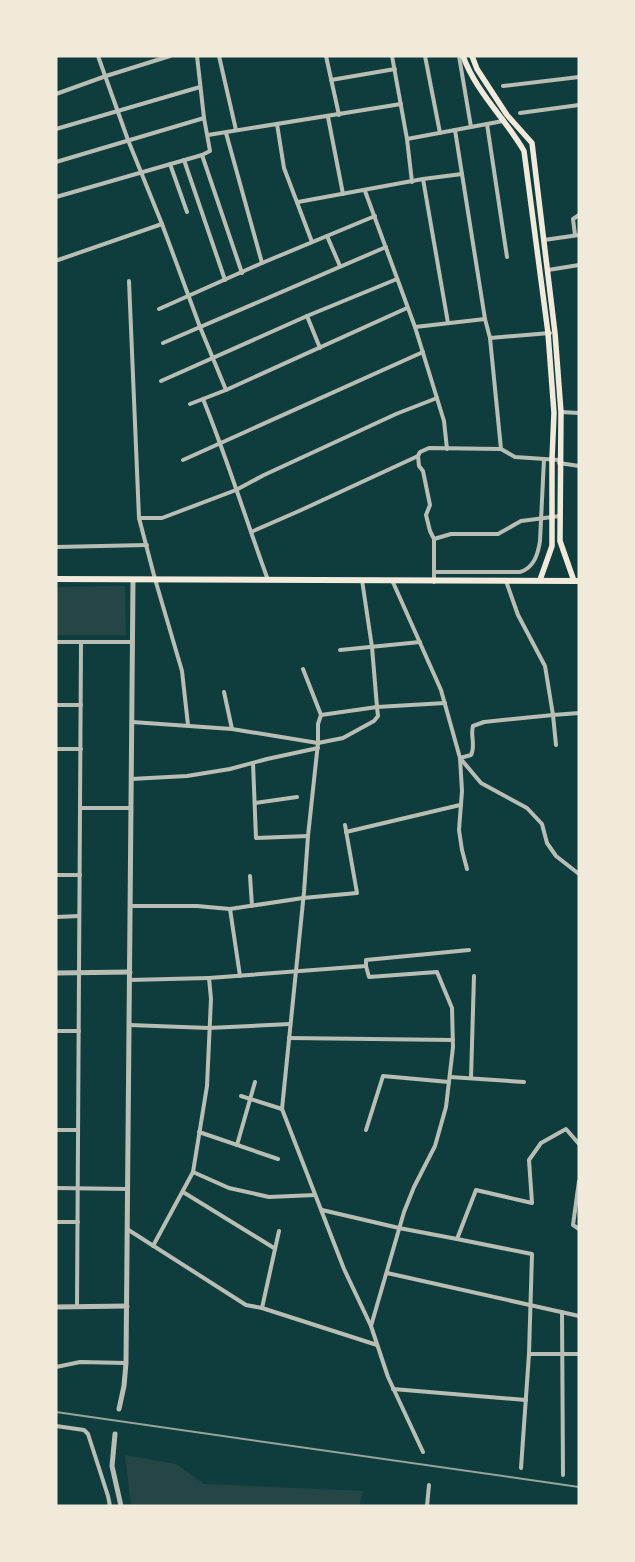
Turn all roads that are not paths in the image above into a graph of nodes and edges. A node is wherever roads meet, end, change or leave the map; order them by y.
1 (98, 56) edge
2 (170, 56) edge
3 (197, 56) edge
4 (219, 56) edge
5 (326, 56) edge
6 (392, 56) edge
7 (425, 56) edge
8 (459, 56) edge
9 (463, 56) edge
10 (472, 56) edge
11 (395, 69) junction
12 (106, 76) junction
13 (579, 77) edge
14 (331, 80) junction
15 (200, 86) junction
16 (503, 86) dead end
17 (56, 94) edge
18 (401, 104) junction
19 (579, 105) edge
20 (117, 111) junction
21 (520, 113) dead end
22 (339, 115) junction
23 (328, 117) junction
24 (204, 118) junction
25 (503, 122) junction
26 (277, 124) junction
27 (488, 124) junction
28 (471, 128) junction
29 (56, 129) edge
30 (236, 130) junction
31 (455, 130) junction
32 (226, 133) junction
33 (440, 133) junction
34 (208, 135) junction
35 (407, 139) junction
36 (128, 140) junction
37 (202, 155) junction
38 (184, 160) junction
39 (56, 162) edge
40 (170, 164) junction
41 (141, 172) junction
42 (462, 174) junction
43 (423, 180) junction
44 (412, 182) junction
45 (365, 191) junction
46 (343, 194) junction
47 (56, 197) edge
48 (298, 202) junction
49 (187, 212) dead end
50 (579, 215) edge
51 (375, 216) junction
52 (162, 224) junction
53 (577, 235) edge
54 (327, 236) junction
55 (544, 240) junction
56 (312, 242) junction
57 (386, 247) junction
58 (507, 257) dead end
59 (58, 260) dead end
60 (262, 263) junction
61 (579, 265) edge
62 (340, 266) junction
63 (548, 270) junction
64 (242, 272) junction
65 (397, 279) junction
66 (225, 280) junction
67 (129, 281) dead end
68 (188, 297) junction
69 (407, 308) junction
70 (159, 309) dead end
71 (307, 316) junction
72 (485, 319) junction
73 (448, 323) junction
74 (200, 327) junction
75 (415, 327) junction
76 (548, 333) junction
77 (555, 333) junction
78 (490, 338) junction
79 (163, 343) dead end
80 (320, 348) junction
81 (423, 352) junction
82 (214, 358) junction
83 (161, 381) dead end
84 (226, 390) junction
85 (437, 398) junction
86 (203, 399) junction
87 (190, 404) dead end
88 (561, 412) junction
89 (579, 412) edge
90 (554, 413) junction
91 (221, 443) junction
92 (447, 449) junction
93 (501, 449) junction
94 (418, 456) junction
95 (544, 459) junction
96 (552, 459) junction
97 (183, 460) dead end
98 (559, 462) junction
99 (579, 466) edge
100 (236, 490) junction
101 (556, 516) junction
102 (139, 518) junction
103 (540, 518) junction
104 (251, 532) junction
105 (434, 539) junction
106 (147, 545) junction
107 (56, 547) edge
108 (434, 572) junction
109 (155, 579) junction
110 (56, 580) edge
111 (133, 580) junction
112 (268, 580) junction
113 (362, 580) junction
114 (392, 580) junction
115 (540, 580) junction
116 (506, 581) junction
117 (576, 581) edge
118 (434, 582) junction
119 (56, 642) edge
120 (81, 642) junction
121 (132, 642) junction
122 (420, 642) junction
123 (372, 647) junction
124 (340, 650) dead end
125 (303, 669) dead end
126 (224, 692) dead end
127 (445, 704) junction
128 (56, 705) edge
129 (81, 705) junction
130 (377, 707) junction
131 (579, 712) edge
132 (321, 715) junction
133 (553, 715) junction
134 (132, 722) junction
135 (188, 725) junction
136 (232, 728) junction
137 (556, 745) dead end
138 (318, 746) junction
139 (56, 749) edge
140 (80, 749) junction
141 (460, 758) junction
142 (253, 763) junction
143 (131, 779) junction
144 (298, 797) dead end
145 (255, 803) junction
146 (460, 805) junction
147 (80, 808) junction
148 (131, 808) junction
149 (345, 825) dead end
150 (346, 832) junction
151 (308, 836) junction
152 (467, 869) dead end
153 (579, 874) edge
154 (56, 875) edge
155 (80, 875) junction
156 (250, 876) dead end
157 (303, 898) junction
158 (130, 906) junction
159 (252, 906) junction
160 (230, 909) junction
161 (79, 916) junction
162 (56, 917) edge
163 (469, 950) dead end
164 (366, 966) junction
165 (130, 972) junction
166 (79, 973) junction
167 (295, 973) junction
168 (56, 974) edge
169 (240, 976) junction
170 (474, 976) dead end
171 (210, 978) junction
172 (130, 980) junction
173 (290, 1024) junction
174 (129, 1025) junction
175 (209, 1028) junction
176 (56, 1031) edge
177 (79, 1031) junction
178 (289, 1038) junction
179 (453, 1040) junction
180 (450, 1077) junction
181 (471, 1078) junction
182 (255, 1082) dead end
183 (449, 1082) junction
184 (524, 1082) dead end
185 (241, 1096) dead end
186 (249, 1100) junction
187 (282, 1109) junction
188 (56, 1130) edge
189 (78, 1130) junction
190 (366, 1130) dead end
191 (199, 1132) junction
192 (579, 1144) edge
193 (237, 1145) junction
194 (278, 1159) dead end
195 (193, 1172) junction
196 (579, 1182) edge
197 (56, 1188) edge
198 (78, 1188) junction
199 (128, 1189) junction
200 (183, 1192) junction
201 (315, 1196) junction
202 (322, 1210) junction
203 (56, 1222) edge
204 (78, 1222) junction
205 (399, 1228) junction
206 (579, 1228) edge
207 (127, 1230) junction
208 (279, 1231) dead end
209 (457, 1239) junction
210 (153, 1246) junction
211 (274, 1248) junction
212 (387, 1273) junction
213 (531, 1305) junction
214 (127, 1306) junction
215 (56, 1307) edge
216 (77, 1307) junction
217 (262, 1308) junction
218 (562, 1312) junction
219 (579, 1316) edge
220 (371, 1326) junction
221 (377, 1345) junction
222 (562, 1353) junction
223 (529, 1354) junction
224 (579, 1354) edge
225 (126, 1363) junction
226 (56, 1366) edge
227 (393, 1389) junction
228 (526, 1400) junction
229 (119, 1410) dead end
230 (56, 1426) edge
231 (115, 1434) dead end
232 (423, 1452) dead end
233 (521, 1468) dead end
234 (563, 1475) dead end
235 (429, 1485) dead end
236 (110, 1506) edge
237 (121, 1506) edge
238 (427, 1506) edge

1 - 12 street
2 - 12 street
3 - 15 street
4 - 30 street
5 - 14 street
6 - 11 street
7 - 33 street
8 - 28 street
9 - 25 main road
10 - 55 main road
11 - 14 street
11 - 18 street
12 - 17 street
12 - 20 street
13 - 16 street
14 - 22 street
15 - 20 street
15 - 24 street
18 - 22 street
18 - 35 street
19 - 21 street
20 - 29 street
20 - 36 street
22 - 23 street
23 - 26 street
23 - 46 street
24 - 34 street
24 - 36 street
25 - 27 street
25 - 76 main road
26 - 30 street
26 - 48 street
27 - 28 street
27 - 58 street
28 - 31 street
30 - 32 street
31 - 33 street
31 - 42 street
32 - 34 street
32 - 60 street
33 - 35 street
34 - 37 street
35 - 44 street
36 - 39 street
36 - 41 street
37 - 38 street
37 - 64 street
38 - 40 street
38 - 66 street
40 - 41 street
40 - 49 street
41 - 47 street
41 - 52 street
42 - 43 street
42 - 72 street
43 - 44 street
43 - 73 street
44 - 45 street
45 - 46 street
45 - 51 street
46 - 48 street
48 - 56 street
50 - 53 street
51 - 54 street
51 - 57 street
52 - 59 street
52 - 68 street
53 - 55 street
54 - 56 street
54 - 62 street
55 - 63 main road
56 - 60 street
57 - 62 street
57 - 65 street
60 - 64 street
61 - 63 street
62 - 74 street
63 - 77 main road
64 - 66 street
65 - 69 street
65 - 71 street
66 - 68 street
67 - 102 street
68 - 70 street
68 - 74 street
69 - 75 street
69 - 80 street
71 - 80 street
71 - 82 street
72 - 73 street
72 - 78 street
73 - 75 street
74 - 79 street
74 - 82 street
75 - 81 street
76 - 77 street
76 - 78 street
76 - 90 main road
77 - 88 main road
78 - 93 street
80 - 84 street
81 - 85 street
81 - 91 street
82 - 83 street
82 - 84 street
84 - 86 street
85 - 92 street
85 - 100 street
86 - 87 street
86 - 91 street
88 - 89 street
88 - 90 street
88 - 98 main road
90 - 96 main road
91 - 97 street
91 - 100 street
92 - 93 street
92 - 94 street
93 - 95 street
94 - 104 street
94 - 105 street
95 - 96 street
95 - 103 street
96 - 98 street
96 - 101 main road
98 - 99 street
98 - 101 main road
100 - 102 street
100 - 104 street
101 - 103 street
101 - 115 main road
101 - 117 main road
102 - 106 street
103 - 105 street
103 - 108 street
104 - 112 street
105 - 108 street
106 - 107 street
106 - 109 street
108 - 118 street
109 - 111 main road
109 - 112 main road
109 - 135 street
110 - 111 main road
111 - 121 street
112 - 113 main road
113 - 114 main road
113 - 123 street
114 - 118 main road
114 - 122 street
115 - 116 main road
115 - 117 main road
116 - 118 main road
116 - 133 street
119 - 120 street
120 - 121 street
120 - 129 street
121 - 134 street
122 - 123 street
122 - 127 street
123 - 124 street
123 - 130 street
125 - 132 street
126 - 136 street
127 - 130 street
127 - 141 street
128 - 129 street
129 - 140 street
130 - 132 street
130 - 138 street
131 - 133 street
132 - 138 street
133 - 137 street
133 - 141 street
134 - 135 street
134 - 143 street
135 - 136 street
136 - 138 street
138 - 142 street
138 - 151 street
139 - 140 street
140 - 147 street
141 - 146 street
141 - 153 street
142 - 143 street
142 - 145 street
143 - 148 street
144 - 145 street
145 - 151 street
146 - 150 street
146 - 152 street
147 - 148 street
147 - 155 street
148 - 158 street
149 - 150 street
150 - 157 street
151 - 157 street
154 - 155 street
155 - 161 street
156 - 159 street
157 - 159 street
157 - 167 street
158 - 160 street
158 - 165 street
159 - 160 street
160 - 169 street
161 - 162 street
161 - 166 street
163 - 164 street
164 - 167 street
164 - 179 street
165 - 166 street
165 - 172 street
166 - 168 street
166 - 177 street
167 - 169 street
167 - 173 street
169 - 171 street
170 - 181 street
171 - 172 street
171 - 175 street
172 - 174 street
173 - 175 street
173 - 178 street
174 - 175 street
174 - 199 street
175 - 191 street
176 - 177 street
177 - 189 street
178 - 179 street
178 - 187 street
179 - 180 street
180 - 181 street
180 - 183 street
181 - 184 street
182 - 186 street
183 - 190 street
183 - 205 street
185 - 186 street
186 - 187 street
186 - 193 street
187 - 201 street
188 - 189 street
189 - 198 street
191 - 193 street
191 - 195 street
192 - 209 street
193 - 194 street
195 - 200 street
195 - 201 street
196 - 206 street
197 - 198 street
198 - 199 street
198 - 204 street
199 - 207 street
200 - 210 street
200 - 211 street
201 - 202 street
202 - 205 street
202 - 220 street
203 - 204 street
204 - 216 street
205 - 209 street
205 - 212 street
207 - 210 street
207 - 214 street
208 - 211 street
209 - 213 street
210 - 217 street
211 - 217 street
212 - 213 street
212 - 220 street
213 - 218 street
213 - 223 street
214 - 216 street
214 - 225 street
215 - 216 street
217 - 221 street
218 - 219 street
218 - 222 street
220 - 221 street
221 - 227 street
222 - 223 street
222 - 224 street
222 - 234 street
223 - 228 street
225 - 226 street
225 - 229 street
227 - 228 street
227 - 232 street
228 - 233 street
230 - 236 street
231 - 237 street
235 - 238 street

